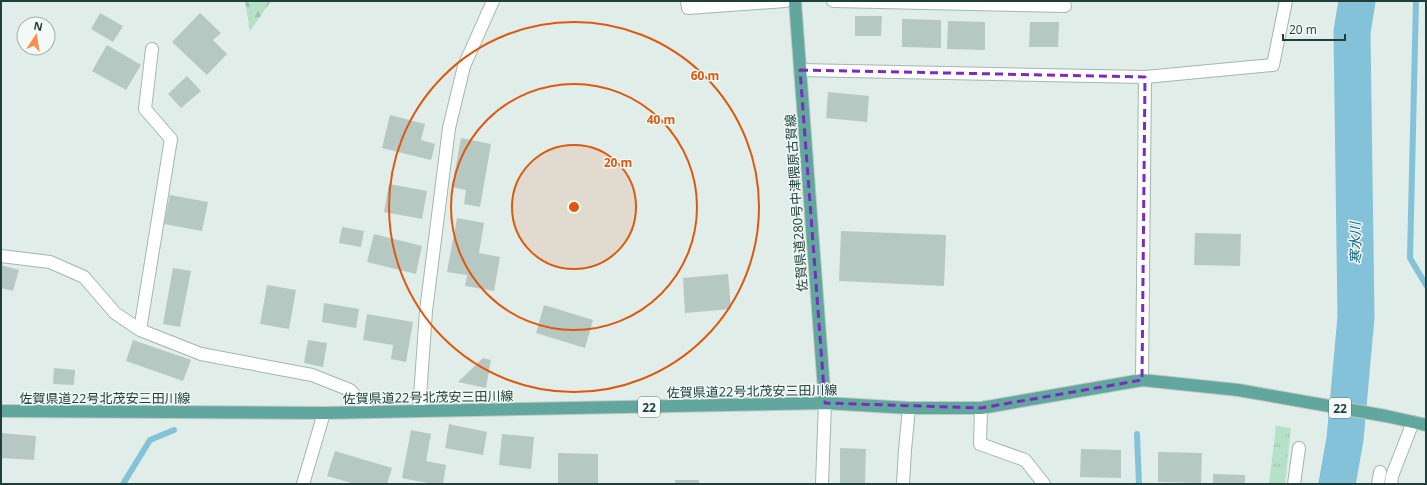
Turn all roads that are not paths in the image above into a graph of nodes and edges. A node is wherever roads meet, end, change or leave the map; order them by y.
1 (493, 1) edge
2 (687, 1) edge
3 (785, 1) edge
4 (795, 1) edge
5 (832, 1) edge
6 (1286, 1) edge
7 (883, 2) edge
8 (1000, 3) edge
9 (1065, 6) dead end
10 (152, 49) dead end
11 (800, 70) junction
12 (1145, 77) junction
13 (1, 256) edge
14 (140, 330) junction
15 (1142, 380) junction
16 (825, 403) junction
17 (910, 408) junction
18 (981, 408) junction
19 (1, 411) edge
20 (420, 411) junction
21 (370, 412) junction
22 (324, 413) junction
23 (1413, 422) junction
24 (1426, 425) edge
25 (1298, 448) dead end
26 (303, 484) edge
27 (822, 484) edge
28 (903, 484) edge
29 (1044, 484) edge
30 (1294, 484) edge
31 (1391, 484) edge

1 - 20 street
2 - 3 street
4 - 11 main road, 佐賀県道280号中津隈原古賀線
5 - 7 street
6 - 12 street
7 - 8 street
8 - 9 street
10 - 14 street
11 - 12 street
11 - 16 main road, 佐賀県道280号中津隈原古賀線
12 - 15 street
13 - 14 street
14 - 21 street
15 - 18 main road, 佐賀県道22号北茂安三田川線 / 22
15 - 23 main road, 佐賀県道22号北茂安三田川線 / 22
16 - 17 main road, 佐賀県道22号北茂安三田川線 / 22
16 - 20 main road, 佐賀県道22号北茂安三田川線 / 22
16 - 27 street
17 - 18 main road, 佐賀県道22号北茂安三田川線 / 22
17 - 28 street
18 - 29 street
19 - 22 main road, 佐賀県道22号北茂安三田川線 / 22
20 - 21 main road, 佐賀県道22号北茂安三田川線 / 22
21 - 22 main road, 佐賀県道22号北茂安三田川線 / 22
22 - 26 street
23 - 24 main road, 佐賀県道22号北茂安三田川線 / 22
23 - 31 street
25 - 30 street

